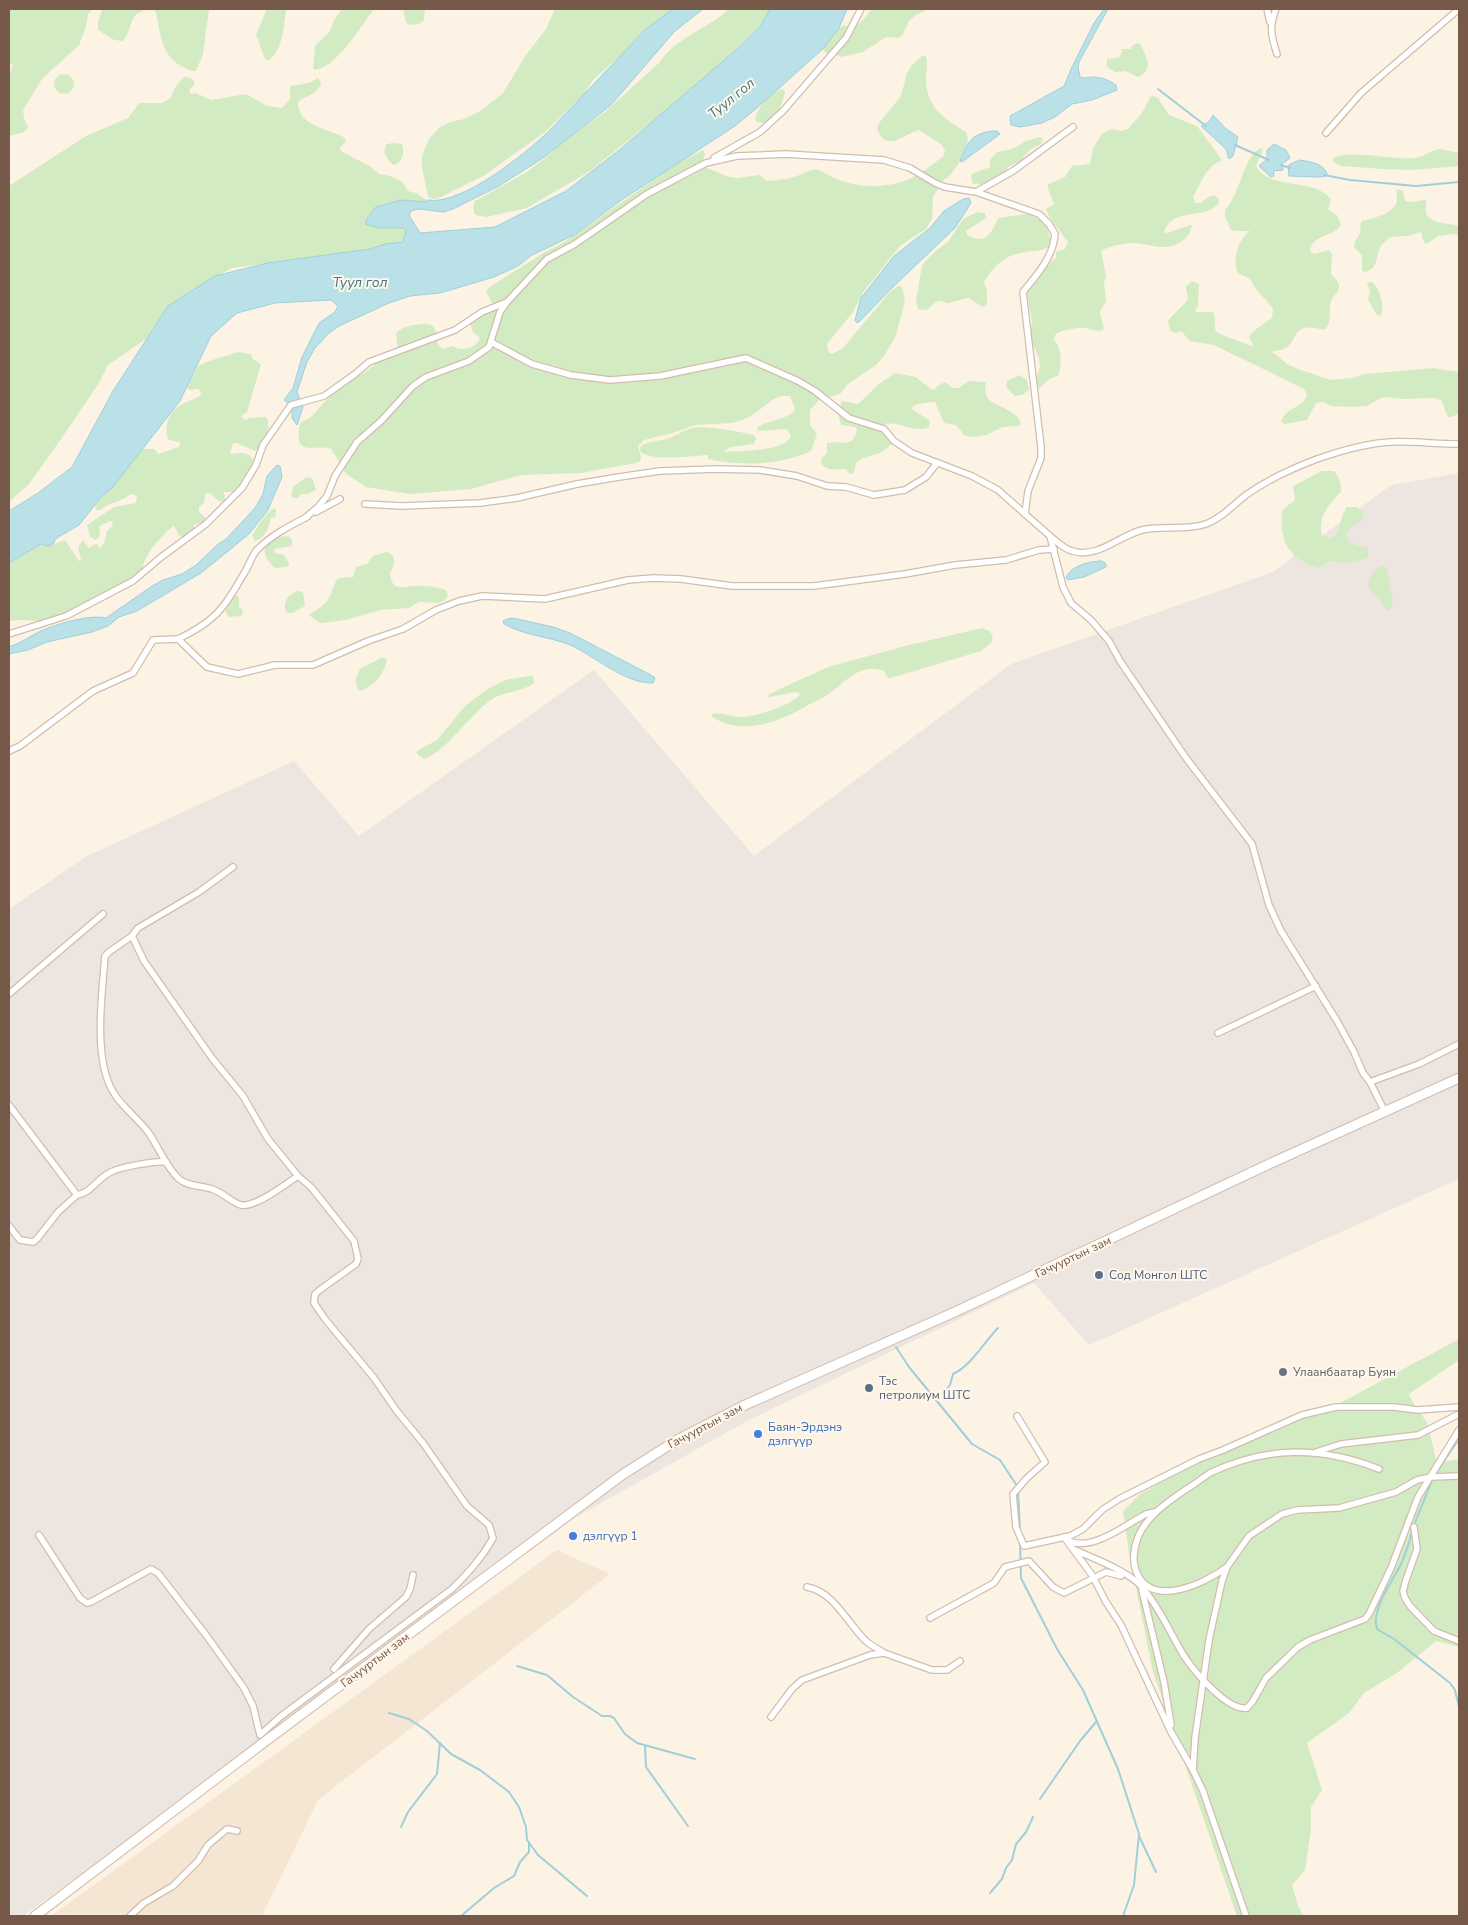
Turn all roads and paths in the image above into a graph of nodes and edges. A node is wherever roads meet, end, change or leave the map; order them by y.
1 (861, 9) edge
2 (1267, 9) edge
3 (1276, 9) edge
4 (1459, 9) edge
5 (1270, 22) junction
6 (1277, 54) dead end
7 (1073, 127) dead end
8 (1326, 133) dead end
9 (706, 163) junction
10 (976, 192) junction
11 (506, 302) junction
12 (491, 342) junction
13 (1459, 444) edge
14 (937, 463) junction
15 (340, 499) dead end
16 (365, 504) dead end
17 (1026, 514) junction
18 (305, 518) junction
19 (1050, 536) junction
20 (1054, 549) junction
21 (9, 634) edge
22 (178, 639) junction
23 (9, 751) edge
24 (233, 867) dead end
25 (103, 914) dead end
26 (132, 936) junction
27 (1316, 986) junction
28 (9, 994) edge
29 (1218, 1034) dead end
30 (1459, 1044) edge
31 (1459, 1078) edge
32 (1370, 1082) junction
33 (9, 1105) edge
34 (1385, 1112) junction
35 (166, 1162) junction
36 (298, 1176) junction
37 (77, 1196) junction
38 (9, 1226) edge
39 (1459, 1408) edge
40 (1459, 1414) edge
41 (1016, 1416) dead end
42 (1459, 1430) edge
43 (1315, 1452) junction
44 (1379, 1469) dead end
45 (1459, 1476) edge
46 (1431, 1478) junction
47 (1155, 1512) junction
48 (1414, 1527) dead end
49 (39, 1535) dead end
50 (1064, 1537) junction
51 (1075, 1550) junction
52 (1228, 1567) junction
53 (413, 1575) dead end
54 (1129, 1577) junction
55 (1094, 1579) junction
56 (807, 1586) dead end
57 (1141, 1586) junction
58 (930, 1618) dead end
59 (1459, 1641) edge
60 (884, 1653) junction
61 (960, 1661) dead end
62 (334, 1669) dead end
63 (1204, 1681) junction
64 (770, 1718) dead end
65 (1171, 1732) junction
66 (1194, 1770) junction
67 (237, 1831) dead end
68 (35, 1916) edge
69 (130, 1916) edge
70 (1246, 1916) edge

1 - 9 street
2 - 5 street
3 - 5 street
4 - 8 street
5 - 6 street
7 - 10 street
9 - 10 street
9 - 11 street
10 - 17 street
11 - 12 street
11 - 21 street
12 - 14 street
12 - 18 street
13 - 19 street
14 - 16 street
14 - 17 street
15 - 18 street
17 - 19 street
18 - 22 street
19 - 20 street
20 - 22 street
20 - 27 street
22 - 23 street
24 - 26 street
25 - 28 street
26 - 35 street
26 - 36 street
27 - 29 street
27 - 32 street
30 - 32 street
31 - 34 main road, Гачууртын зам
32 - 34 street
33 - 37 street
34 - 68 main road, Гачууртын зам
35 - 36 street
35 - 37 street
36 - 49 street
37 - 38 street
39 - 50 street
40 - 43 street
41 - 50 street
42 - 46 street
43 - 44 street
43 - 47 street
45 - 46 street
46 - 52 street
46 - 63 street
47 - 50 street
47 - 52 street
48 - 59 street
50 - 51 street
51 - 54 street
51 - 55 street
52 - 63 street
53 - 62 street
54 - 55 street
54 - 57 street
55 - 58 street
55 - 65 street
56 - 60 street
57 - 63 street
57 - 65 street
60 - 61 street
60 - 64 street
63 - 66 street
65 - 66 street
66 - 70 street
67 - 69 street

